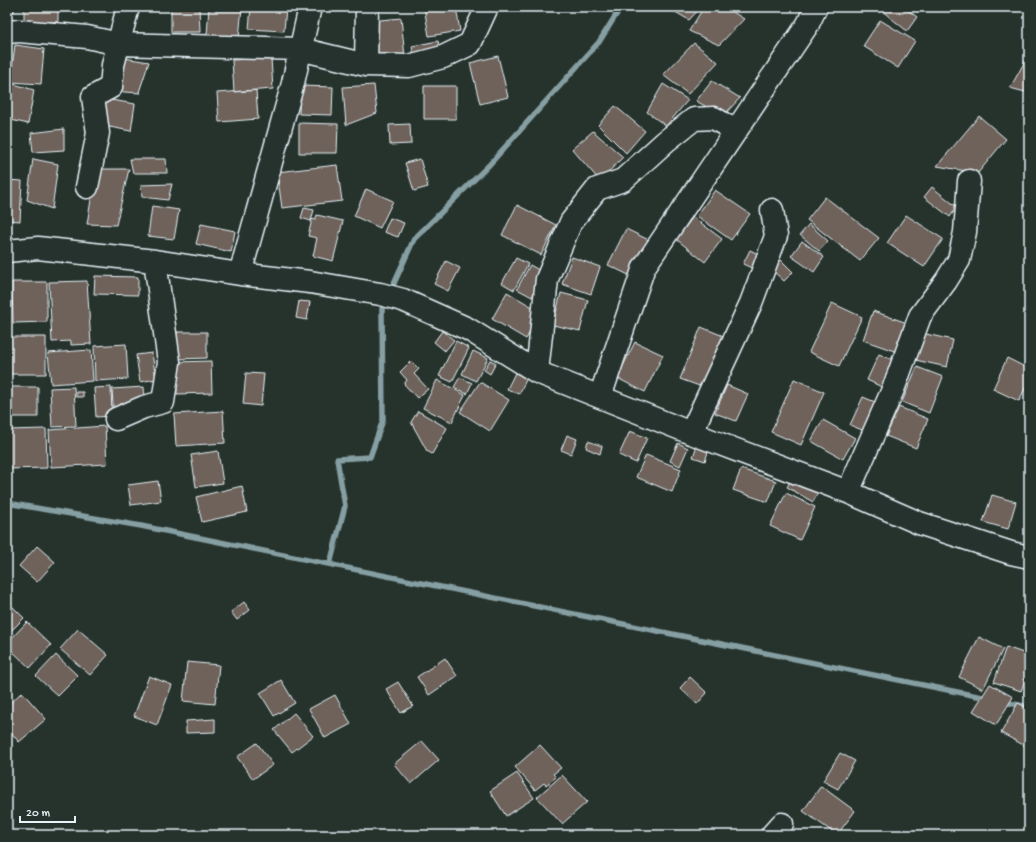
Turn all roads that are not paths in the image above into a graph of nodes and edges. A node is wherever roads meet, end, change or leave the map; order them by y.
1 (128, 7) edge
2 (310, 7) edge
3 (367, 7) edge
4 (487, 7) edge
5 (816, 7) edge
6 (7, 32) edge
7 (119, 44) junction
8 (300, 49) junction
9 (366, 66) junction
10 (735, 131) junction
11 (969, 181) dead end
12 (88, 187) dead end
13 (772, 210) dead end
14 (7, 251) edge
15 (155, 261) junction
16 (240, 274) junction
17 (536, 372) junction
18 (600, 398) junction
19 (116, 419) dead end
20 (691, 433) junction
21 (848, 492) junction
22 (1029, 557) edge

1 - 7 street
2 - 8 street
3 - 9 street
4 - 9 street
5 - 10 street
6 - 7 street
7 - 8 street
7 - 12 street
8 - 9 street
8 - 16 street
10 - 17 street
10 - 18 street
11 - 21 street
13 - 20 street
14 - 15 street
15 - 16 street
15 - 19 street
16 - 17 street
17 - 18 street
18 - 20 street
20 - 21 street
21 - 22 street

